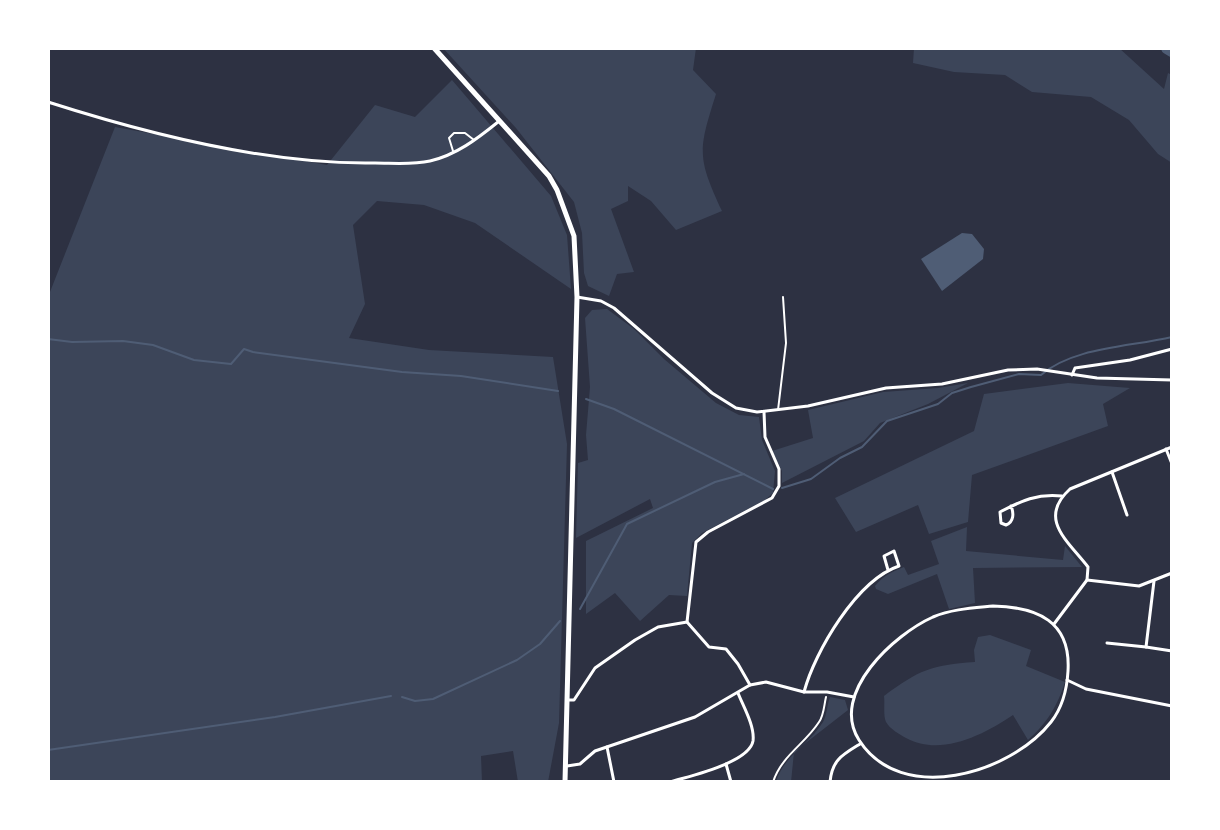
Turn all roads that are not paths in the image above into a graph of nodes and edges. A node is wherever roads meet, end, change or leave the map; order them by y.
1 (434, 48) edge
2 (48, 102) edge
3 (499, 122) junction
4 (475, 141) junction
5 (454, 152) junction
6 (577, 297) junction
7 (783, 297) dead end
8 (1172, 349) edge
9 (1072, 375) junction
10 (1172, 380) edge
11 (778, 411) junction
12 (764, 412) junction
13 (1172, 447) edge
14 (1166, 449) junction
15 (1172, 464) edge
16 (1112, 472) junction
17 (1062, 496) junction
18 (1011, 506) junction
19 (1127, 515) dead end
20 (888, 570) junction
21 (1172, 573) edge
22 (1087, 580) junction
23 (1154, 581) junction
24 (687, 622) junction
25 (1054, 624) junction
26 (1107, 643) dead end
27 (1146, 647) junction
28 (1172, 651) edge
29 (1067, 680) junction
30 (750, 685) junction
31 (804, 692) junction
32 (738, 693) junction
33 (854, 697) junction
34 (567, 700) junction
35 (1172, 706) edge
36 (861, 743) junction
37 (607, 747) junction
38 (726, 764) junction
39 (565, 766) junction
40 (565, 782) edge
41 (614, 782) edge
42 (670, 782) edge
43 (731, 782) edge
44 (830, 782) edge

1 - 3 main road
2 - 5 street
3 - 4 street
3 - 6 main road
4 - 5 street
4 - 5 lane
6 - 12 street
6 - 34 main road
7 - 11 lane
8 - 9 street
9 - 10 street
9 - 11 street
11 - 12 street
12 - 24 street
13 - 14 street
14 - 15 street
14 - 16 street
16 - 17 street
16 - 19 street
17 - 18 street
17 - 22 street
18 - 18 street
20 - 20 street
20 - 31 street
21 - 23 street
22 - 23 street
22 - 25 street
23 - 27 street
24 - 30 street
24 - 34 street
25 - 29 street
25 - 33 street
26 - 27 street
27 - 28 street
29 - 35 street
29 - 36 street
30 - 31 street
30 - 32 street
31 - 33 street
32 - 37 street
32 - 38 street
33 - 36 street
34 - 39 main road
36 - 44 street
37 - 39 street
37 - 41 street
38 - 42 street
38 - 43 street
39 - 40 main road

